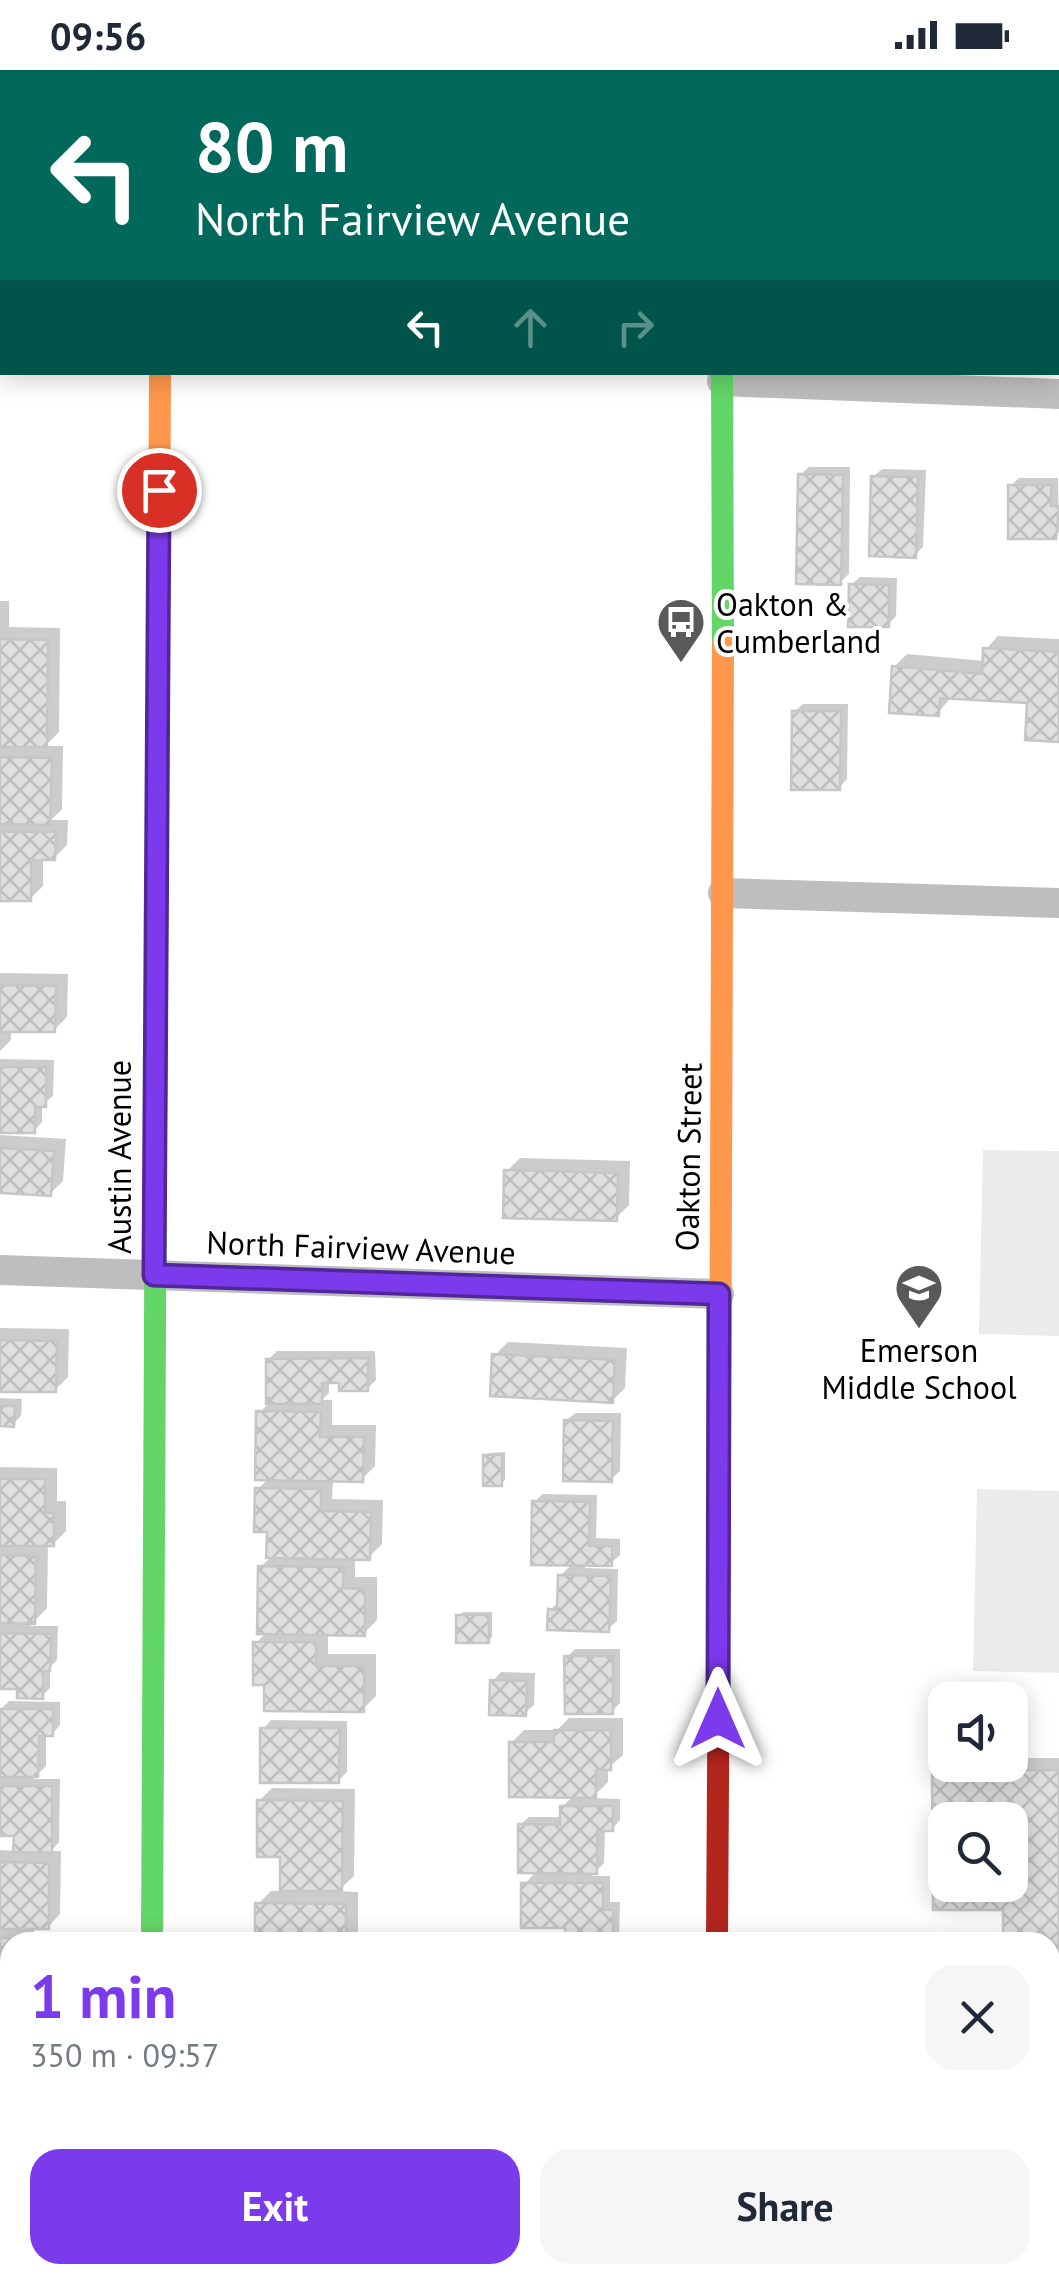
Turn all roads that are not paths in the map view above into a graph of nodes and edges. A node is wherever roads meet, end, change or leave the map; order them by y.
1 (160, 375) edge
2 (722, 377) edge
3 (1059, 394) edge
4 (723, 893) junction
5 (1059, 903) edge
6 (0, 1270) edge
7 (154, 1275) junction
8 (719, 1294) junction
9 (152, 1932) edge
10 (717, 1932) edge

1 - 7 main road, Austin Avenue
2 - 3 street
2 - 4 main road, Oakton Street
4 - 5 street
4 - 8 main road, Oakton Street
6 - 7 street, North Fairview Avenue
7 - 8 street, North Fairview Avenue
7 - 9 main road, Austin Avenue
8 - 10 main road, Oakton Street

